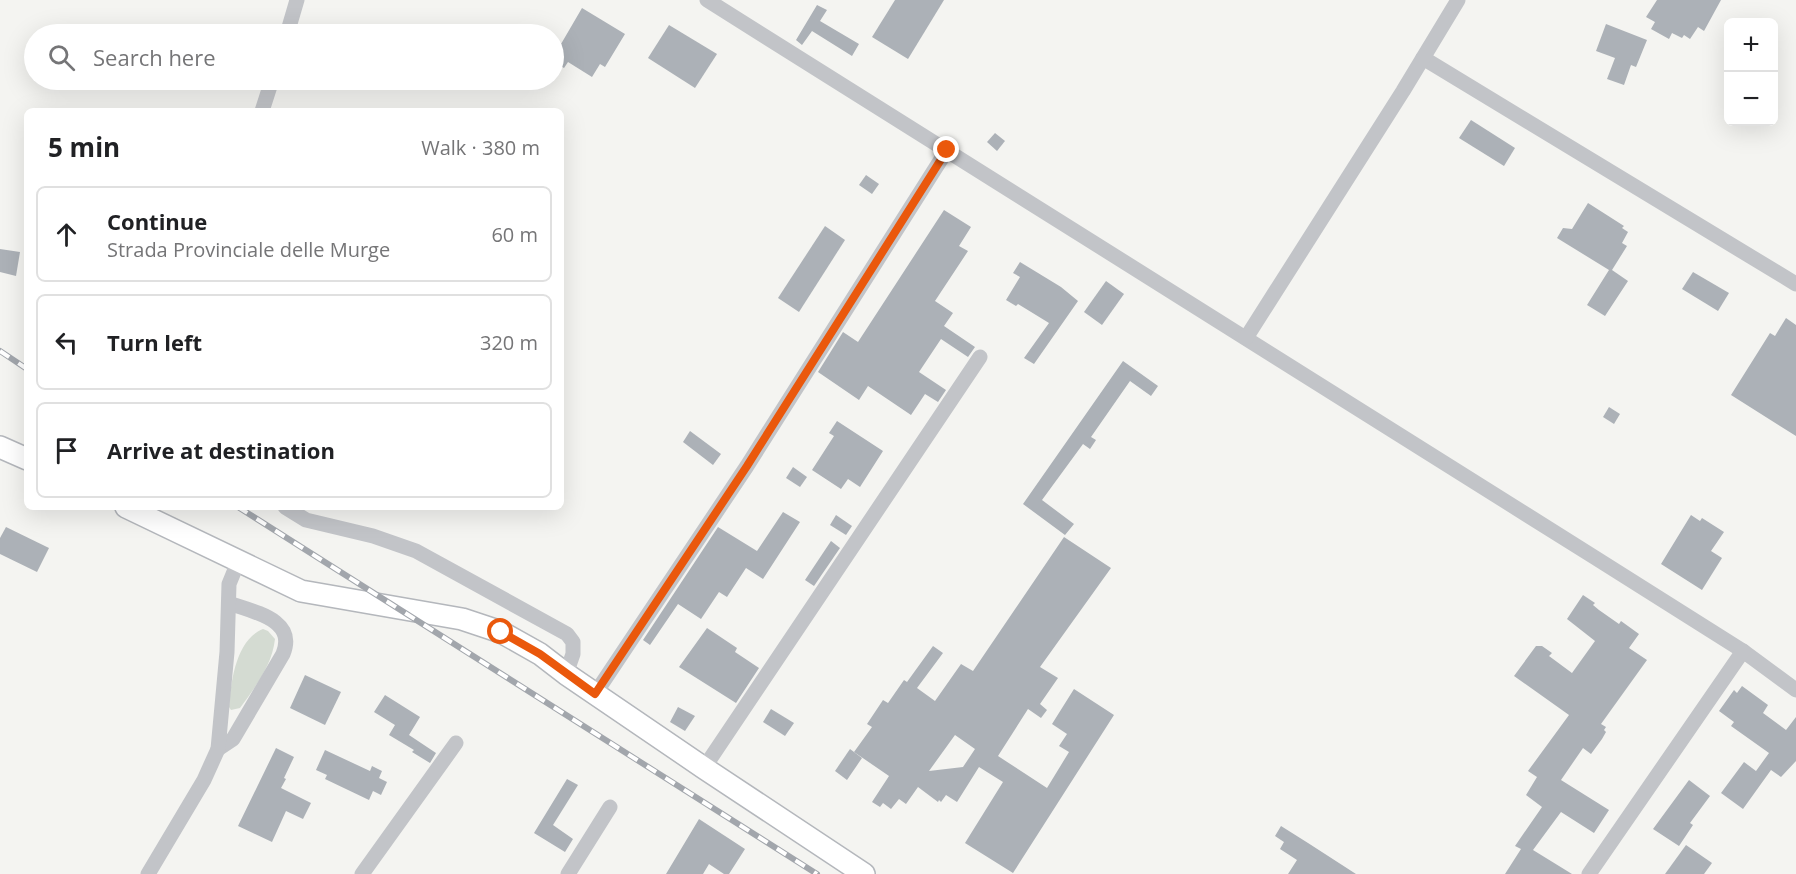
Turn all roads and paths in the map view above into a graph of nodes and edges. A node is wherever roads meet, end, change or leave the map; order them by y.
1 (297, 0) edge
2 (707, 0) edge
3 (1458, 0) edge
4 (290, 24) edge
5 (1423, 58) junction
6 (269, 90) edge
7 (263, 108) edge
8 (947, 150) junction
9 (1796, 284) edge
10 (1246, 338) junction
11 (980, 357) dead end
12 (0, 447) edge
13 (24, 458) edge
14 (132, 510) edge
15 (290, 510) edge
16 (238, 562) junction
17 (229, 603) junction
18 (1743, 651) junction
19 (566, 674) junction
20 (1796, 690) edge
21 (595, 694) junction
22 (456, 743) dead end
23 (218, 750) junction
24 (704, 768) junction
25 (610, 807) dead end
26 (148, 874) edge
27 (362, 874) edge
28 (568, 874) edge
29 (864, 874) edge
30 (1589, 874) edge

1 - 4 street
2 - 8 street
3 - 5 street
5 - 9 street
5 - 10 street
6 - 7 street
8 - 10 street
8 - 21 street
10 - 18 street
11 - 24 street
12 - 13 main road
14 - 16 main road
15 - 19 street
16 - 17 street
16 - 19 main road
17 - 23 street
17 - 23 street
18 - 20 street
18 - 30 street
19 - 21 main road
21 - 24 main road
22 - 27 street
23 - 26 street
24 - 29 main road
25 - 28 street

